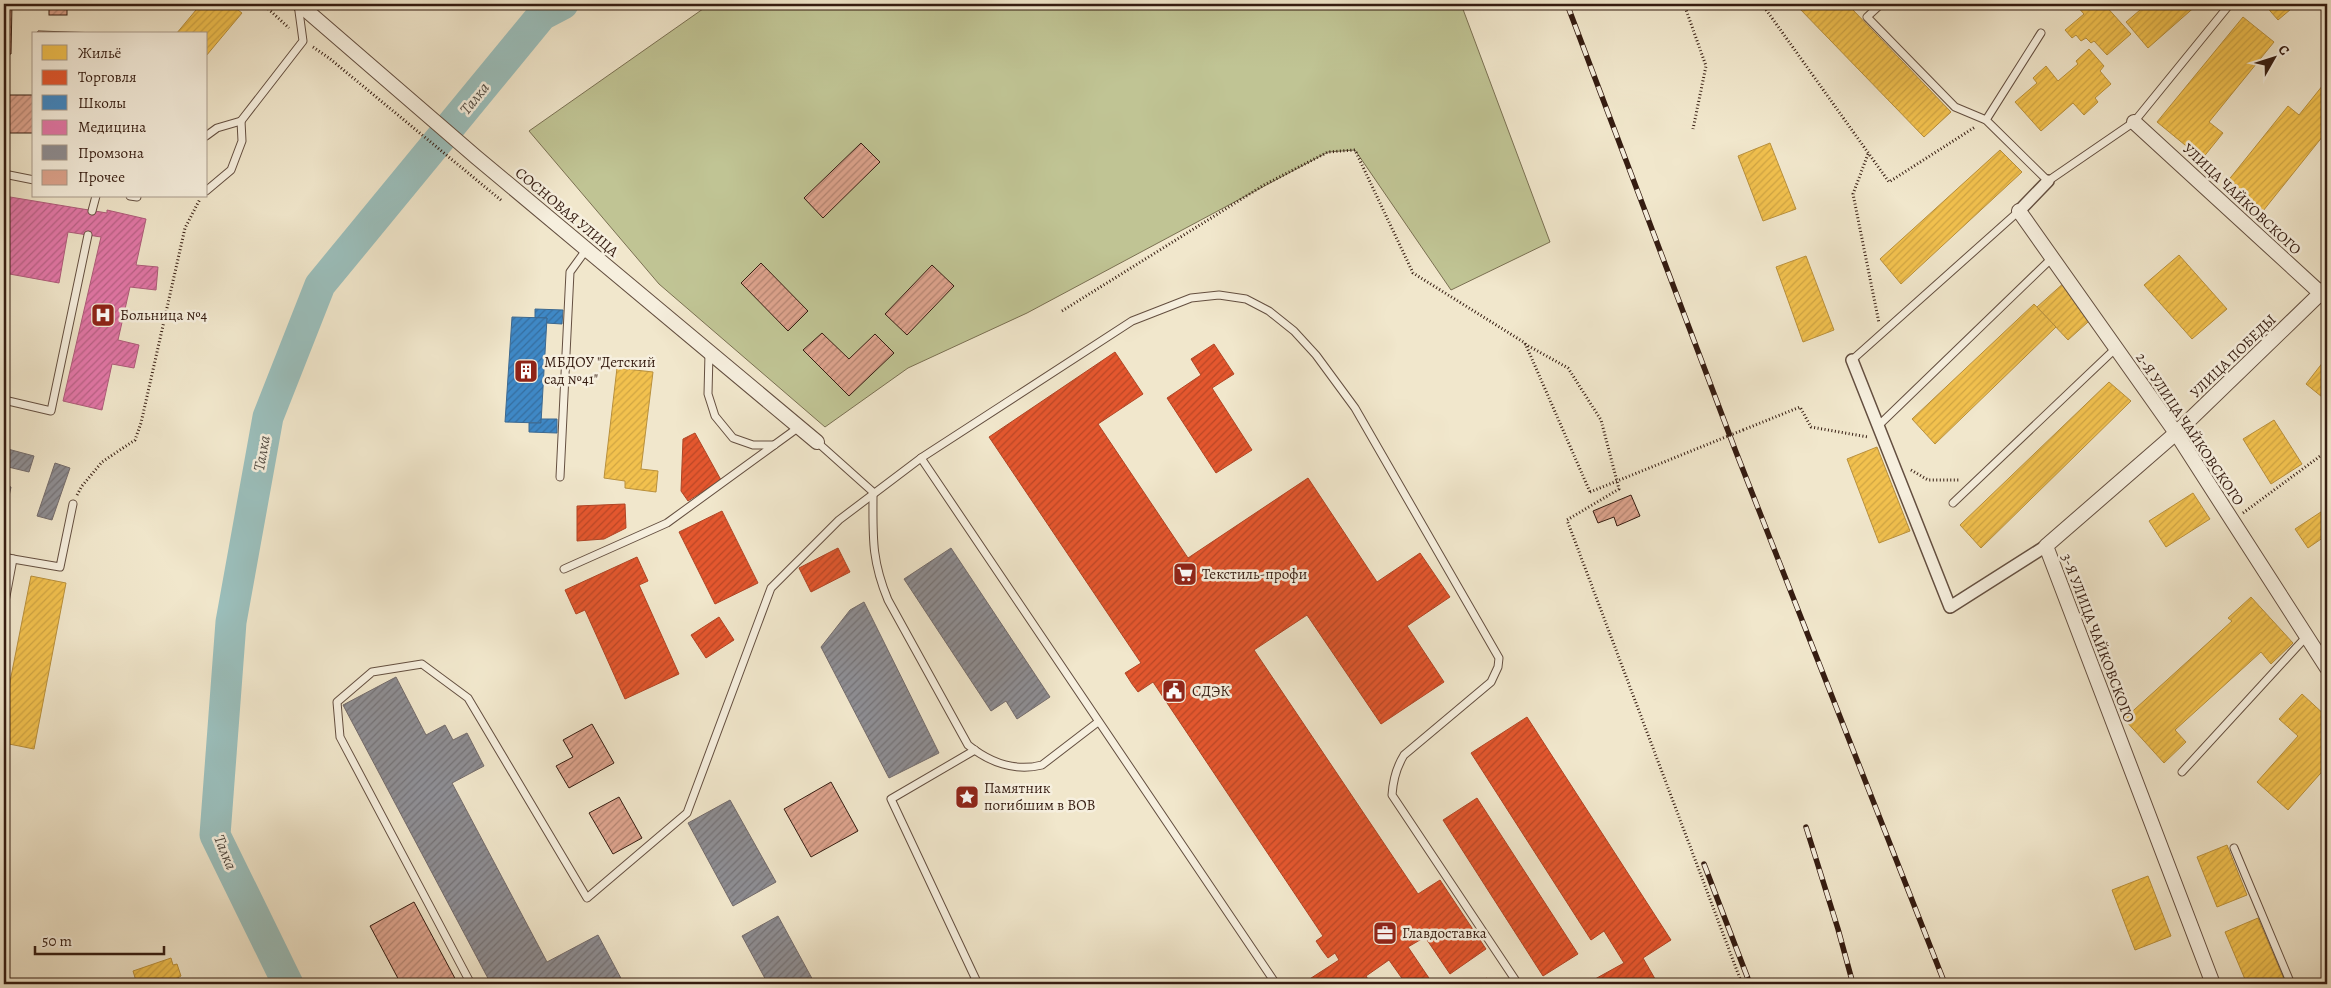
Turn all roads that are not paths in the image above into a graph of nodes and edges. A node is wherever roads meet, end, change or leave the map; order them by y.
1 (298, 4) edge
2 (1881, 4) edge
3 (2230, 4) edge
4 (2042, 33) dead end
5 (1986, 120) junction
6 (241, 121) junction
7 (2134, 122) junction
8 (208, 135) edge
9 (4, 174) edge
10 (32, 180) edge
11 (2048, 181) junction
12 (208, 189) edge
13 (95, 198) edge
14 (92, 210) dead end
15 (2019, 211) junction
16 (88, 235) dead end
17 (586, 250) junction
18 (2053, 257) junction
19 (2325, 294) edge
20 (2116, 348) junction
21 (709, 352) junction
22 (1852, 360) joint
23 (4, 400) edge
24 (1878, 426) junction
25 (799, 427) junction
26 (2176, 434) junction
27 (817, 442) joint
28 (774, 445) junction
29 (921, 458) junction
30 (560, 477) dead end
31 (873, 492) junction
32 (1953, 503) dead end
33 (73, 504) road end
34 (2046, 546) junction
35 (4, 556) edge
36 (13, 559) junction
37 (564, 569) dead end
38 (4, 607) edge
39 (2306, 637) junction
40 (2327, 668) edge
41 (1098, 722) junction
42 (974, 750) junction
43 (2182, 772) dead end
44 (2234, 848) dead end
45 (471, 984) edge
46 (978, 984) edge
47 (1276, 984) edge
48 (1518, 984) edge
49 (2212, 984) edge
50 (2291, 984) edge

1 - 6 lane
1 - 17 street, СОСНОВАЯ УЛИЦА
2 - 5 lane
3 - 7 lane
4 - 5 lane
5 - 11 lane
6 - 8 lane
6 - 12 lane
7 - 11 lane
7 - 19 street, УЛИЦА ЧАЙКОВСКОГО
9 - 10 lane
11 - 15 street
13 - 14 lane
15 - 18 street, 2-Я УЛИЦА ЧАЙКОВСКОГО
15 - 22 lane
16 - 23 lane
17 - 21 street, СОСНОВАЯ УЛИЦА
17 - 30 lane
18 - 20 street, 2-Я УЛИЦА ЧАЙКОВСКОГО
18 - 24 lane
19 - 26 street, УЛИЦА ПОБЕДЫ
20 - 26 street, 2-Я УЛИЦА ЧАЙКОВСКОГО
20 - 32 lane
21 - 25 street, СОСНОВАЯ УЛИЦА
21 - 28 lane
22 - 24 street, 3-Я УЛИЦА ЧАЙКОВСКОГО
24 - 34 street, 3-Я УЛИЦА ЧАЙКОВСКОГО
25 - 27 street, СОСНОВАЯ УЛИЦА
25 - 28 lane
26 - 34 street, УЛИЦА ПОБЕДЫ
26 - 39 street, 2-Я УЛИЦА ЧАЙКОВСКОГО
27 - 31 lane
28 - 37 lane
29 - 31 lane
29 - 41 lane
29 - 48 lane
31 - 42 lane
31 - 45 lane
33 - 36 lane
34 - 49 street, 3-Я УЛИЦА ЧАЙКОВСКОГО
35 - 36 lane
36 - 38 lane
39 - 40 street, 2-Я УЛИЦА ЧАЙКОВСКОГО
39 - 43 lane
41 - 42 lane
41 - 47 lane
42 - 46 lane
44 - 50 lane

